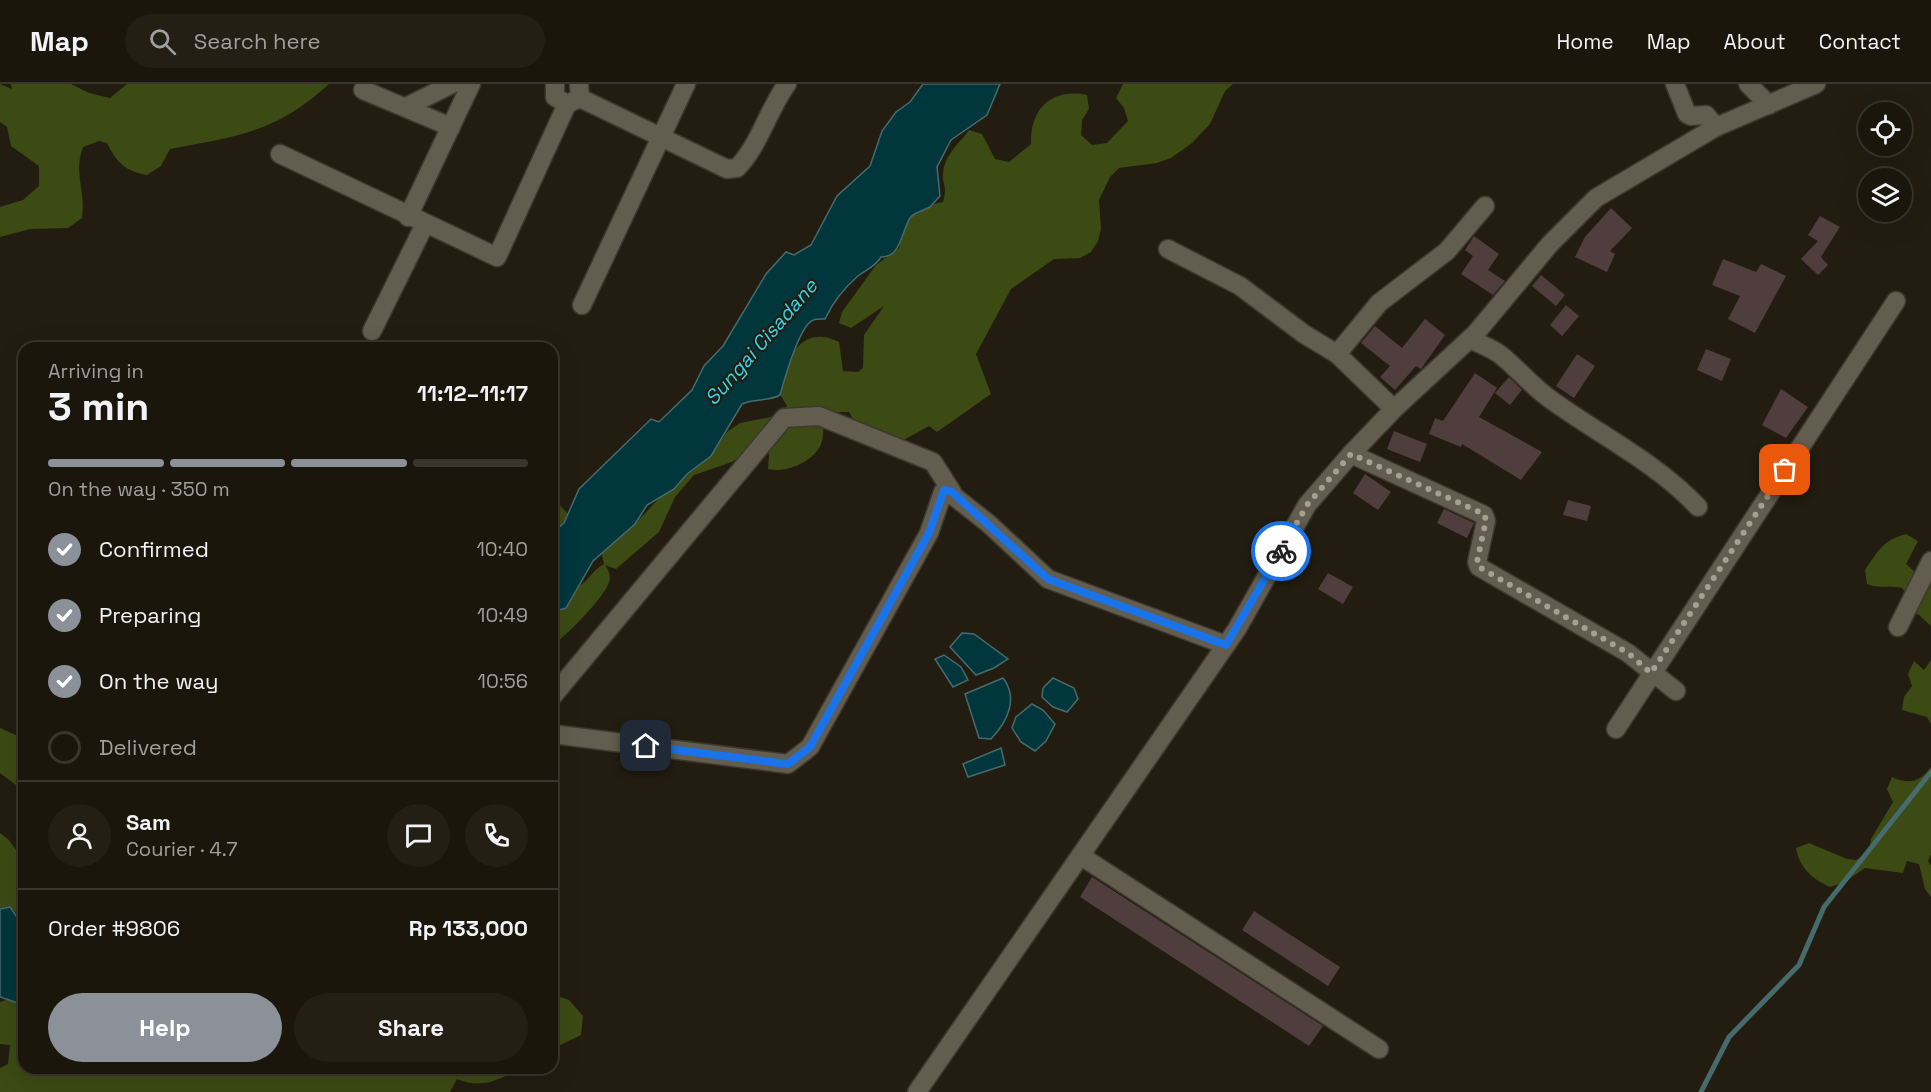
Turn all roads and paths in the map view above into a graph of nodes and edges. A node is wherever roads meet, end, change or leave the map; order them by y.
1 (452, 84) edge
2 (471, 84) edge
3 (555, 84) edge
4 (686, 84) edge
5 (787, 84) edge
6 (1675, 84) edge
7 (1748, 84) edge
8 (1816, 84) edge
9 (363, 90) dead end
10 (575, 96) edge
11 (1769, 105) junction
12 (406, 107) junction
13 (451, 127) junction
14 (1716, 127) junction
15 (661, 138) junction
16 (280, 154) dead end
17 (1485, 206) dead end
18 (408, 217) junction
19 (425, 224) junction
20 (1168, 249) dead end
21 (1896, 302) dead end
22 (582, 305) dead end
23 (372, 331) dead end
24 (1470, 339) junction
25 (1337, 354) junction
26 (1394, 409) junction
27 (1351, 454) junction
28 (952, 492) junction
29 (1698, 507) dead end
30 (1931, 561) edge
31 (1898, 627) dead end
32 (1226, 645) junction
33 (1651, 673) junction
34 (558, 690) edge
35 (1676, 691) dead end
36 (1616, 729) dead end
37 (558, 735) edge
38 (1081, 856) junction
39 (1379, 1049) dead end
40 (917, 1092) edge

1 - 12 street
2 - 13 street
3 - 10 street
4 - 15 street
5 - 15 street
6 - 14 street
7 - 11 street
8 - 11 street
9 - 12 street
10 - 15 street
10 - 19 street
11 - 14 street
12 - 13 street
13 - 18 street
14 - 24 street
15 - 22 street
16 - 18 street
17 - 25 street
18 - 19 street
19 - 23 street
20 - 25 street
21 - 33 street
24 - 26 street
24 - 29 street
25 - 26 street
26 - 27 street
27 - 32 street
27 - 33 street
28 - 32 street
28 - 34 street
28 - 37 street
30 - 31 street
32 - 38 street
33 - 35 street
33 - 36 street
38 - 39 street
38 - 40 street

